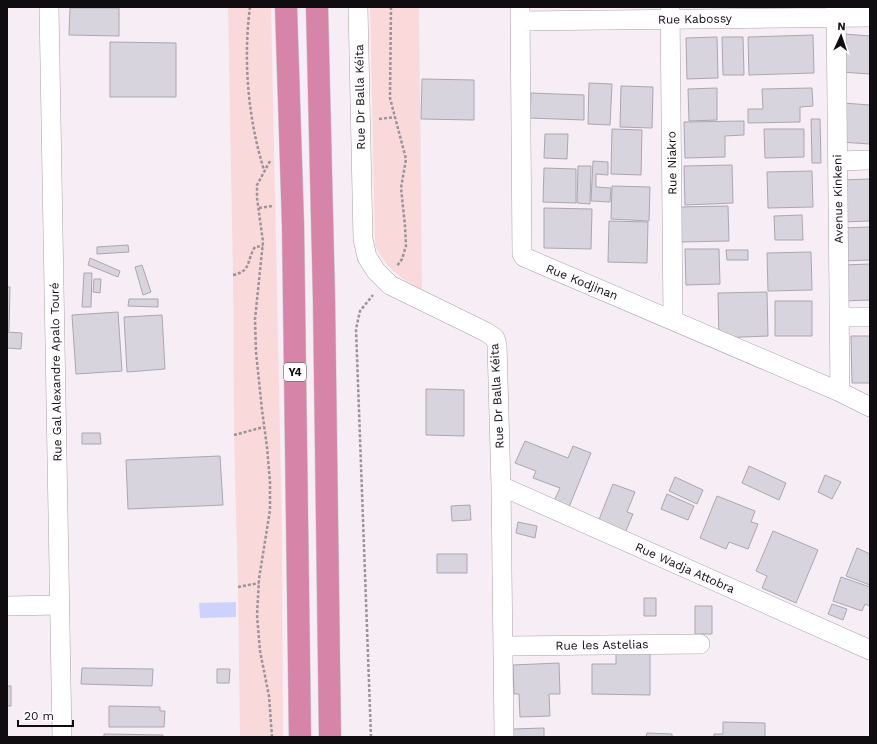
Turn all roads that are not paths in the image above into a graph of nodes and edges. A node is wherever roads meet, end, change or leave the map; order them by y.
1 (49, 7) edge
2 (286, 7) edge
3 (317, 7) edge
4 (358, 7) edge
5 (836, 12) edge
6 (670, 13) edge
7 (520, 14) edge
8 (870, 17) edge
9 (870, 160) edge
10 (838, 161) junction
11 (840, 317) junction
12 (870, 317) edge
13 (673, 319) junction
14 (840, 392) junction
15 (870, 407) edge
16 (500, 486) junction
17 (60, 605) junction
18 (7, 606) edge
19 (700, 644) dead end
20 (503, 646) junction
21 (870, 650) edge
22 (62, 737) edge
23 (300, 737) edge
24 (330, 737) edge
25 (504, 737) edge

1 - 17 street, Rue Gal Alexandre Apalo Touré
2 - 23 highway, Y4
3 - 24 highway
4 - 16 street, Rue Dr Balla Kéita
5 - 6 street, Rue Kabossy
5 - 8 street, Rue Kabossy
5 - 10 street, Avenue Kinkeni
6 - 7 street, Rue Kabossy
6 - 13 street, Rue Niakro
7 - 13 street, Rue Kodjinan
9 - 10 street
10 - 11 street, Avenue Kinkeni
11 - 12 street
11 - 14 street, Avenue Kinkeni
13 - 14 street, Rue Kodjinan
14 - 15 street, Rue Kodjinan
16 - 20 street, Rue Dr Balla Kéita
16 - 21 street, Rue Wadja Attobra
17 - 18 street
17 - 22 street, Rue Gal Alexandre Apalo Touré
19 - 20 street, Rue les Astelias
20 - 25 street, Rue Dr Balla Kéita

